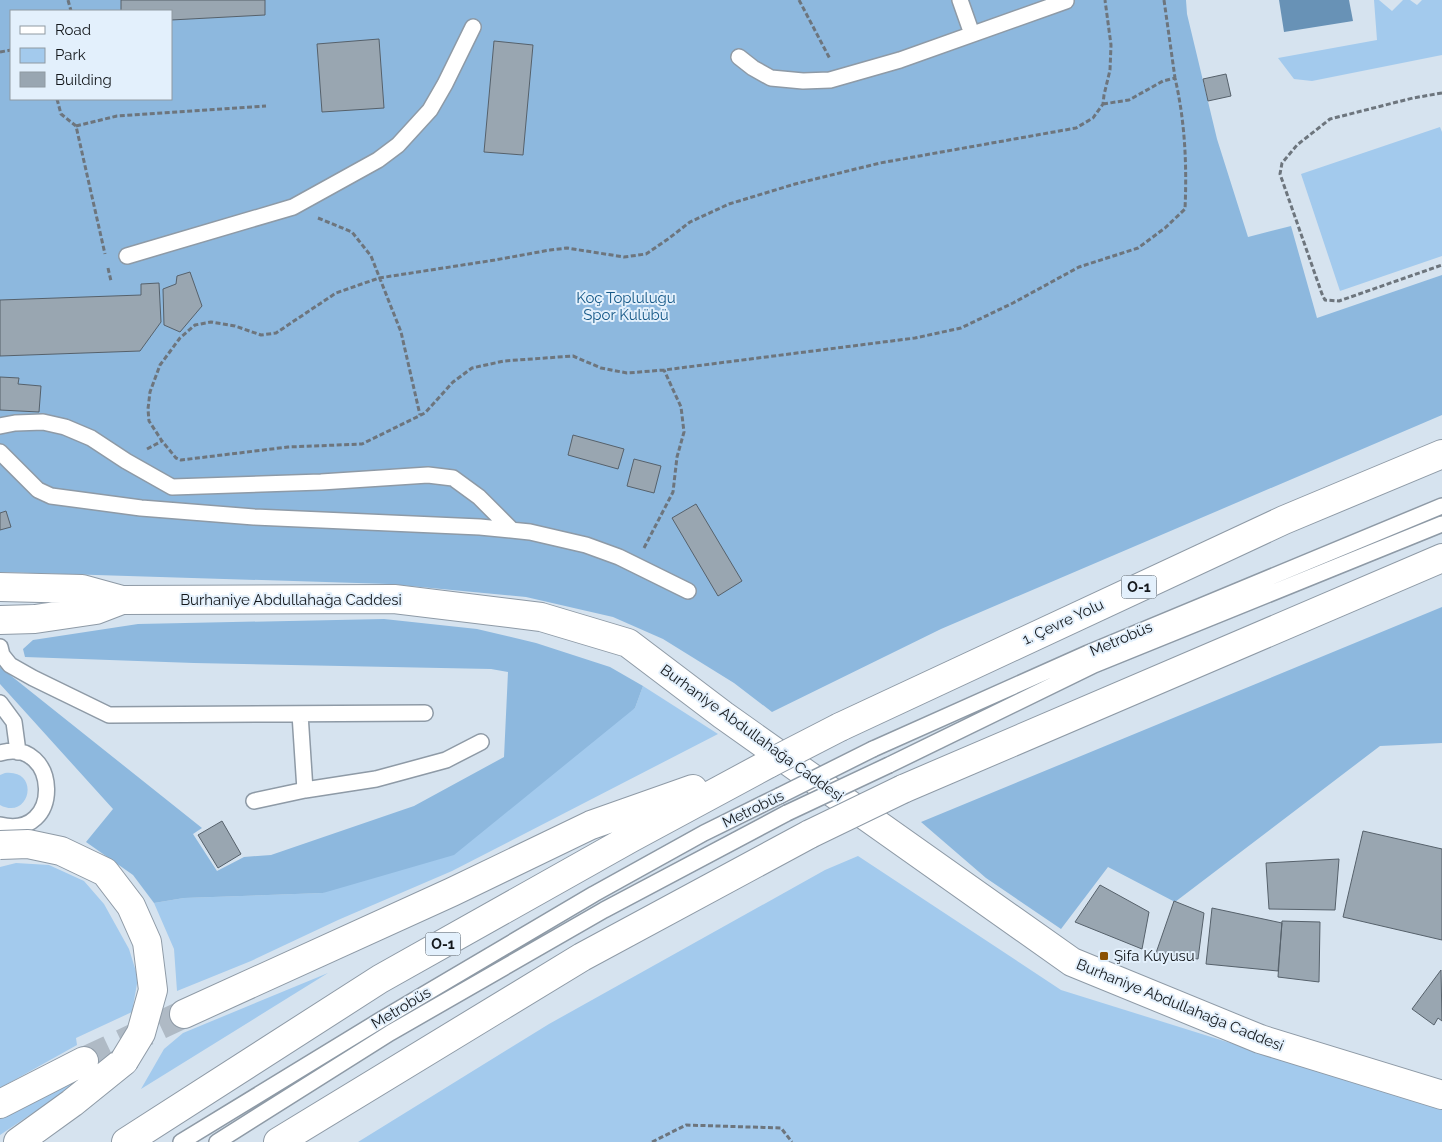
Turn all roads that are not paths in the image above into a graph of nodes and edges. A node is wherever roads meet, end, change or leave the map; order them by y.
1 (960, 0) edge
2 (1066, 1) dead end
3 (473, 27) dead end
4 (972, 34) junction
5 (739, 57) dead end
6 (128, 256) dead end
7 (0, 426) edge
8 (0, 452) edge
9 (1442, 454) edge
10 (1442, 506) edge
11 (1442, 524) edge
12 (512, 530) junction
13 (1442, 558) edge
14 (0, 587) edge
15 (688, 591) dead end
16 (122, 600) junction
17 (0, 620) edge
18 (0, 647) edge
19 (0, 703) edge
20 (425, 713) dead end
21 (300, 714) junction
22 (481, 742) dead end
23 (18, 752) junction
24 (0, 753) edge
25 (770, 763) junction
26 (305, 790) junction
27 (254, 801) dead end
28 (0, 825) edge
29 (0, 845) edge
30 (184, 1014) tunnel mouth
31 (84, 1061) tunnel mouth
32 (1442, 1095) edge
33 (0, 1104) edge
34 (329, 1110) junction
35 (18, 1142) edge
36 (126, 1142) edge
37 (181, 1142) edge
38 (217, 1142) edge
39 (278, 1142) edge
40 (292, 1142) edge

1 - 4 lane
2 - 4 lane
3 - 6 lane
4 - 5 lane
7 - 12 lane
8 - 12 lane
9 - 25 main road, 1. Çevre Yolu / O-1, bridge
10 - 37 lane, Metrobüs, bridge
11 - 38 lane, Metrobüs, bridge
12 - 15 lane
13 - 34 main road, bridge
14 - 16 main road, Burhaniye Abdullahağa Caddesi
16 - 17 main road
16 - 32 main road, Burhaniye Abdullahağa Caddesi
18 - 21 lane
19 - 23 lane
20 - 21 lane
21 - 26 lane
22 - 26 lane
23 - 24 lane
23 - 28 lane
25 - 30 main road
25 - 36 main road, O-1
26 - 27 lane
29 - 35 main road, bridge
31 - 33 main road
34 - 39 main road
34 - 40 main road

